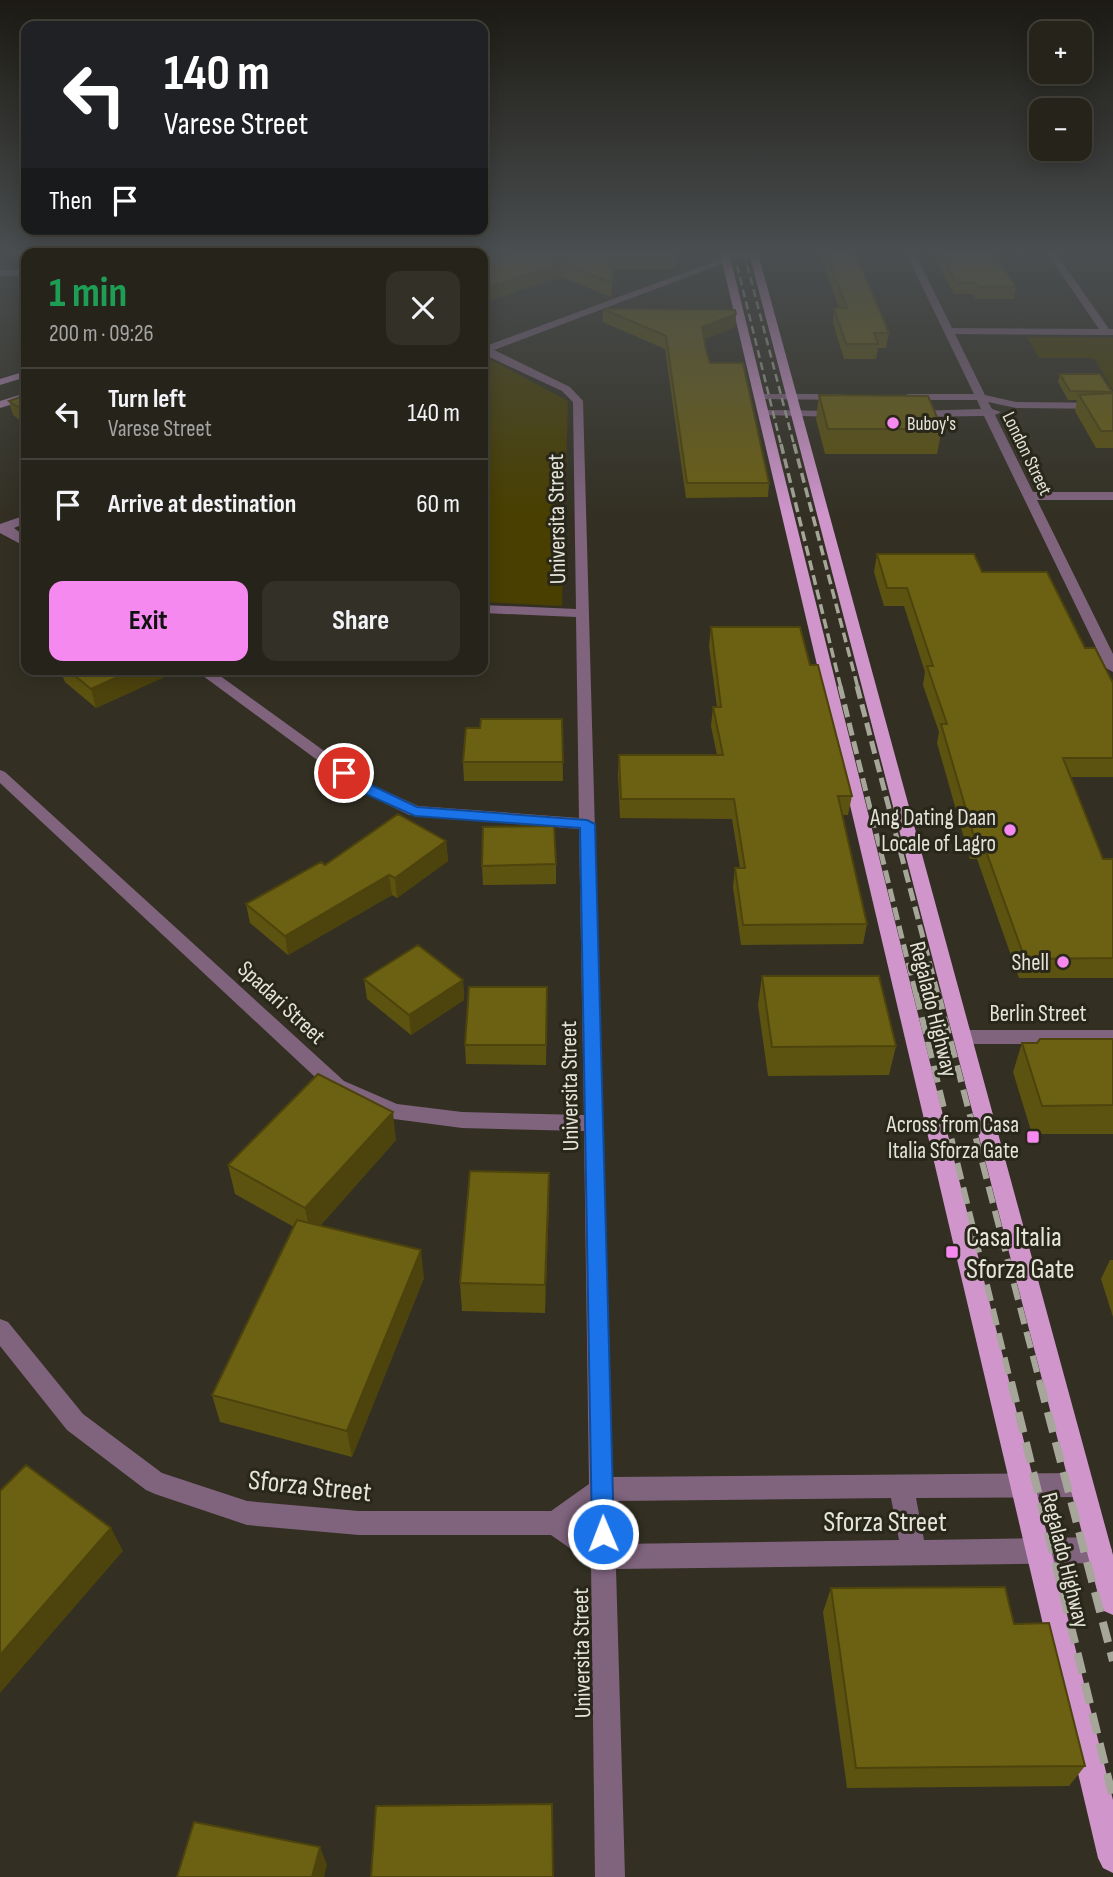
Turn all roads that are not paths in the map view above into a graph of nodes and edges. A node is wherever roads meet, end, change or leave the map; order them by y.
1 (509, 341) edge
2 (746, 341) edge
3 (777, 341) edge
4 (953, 341) edge
5 (488, 349) edge
6 (488, 352) edge
7 (21, 376) edge
8 (0, 382) edge
9 (830, 397) junction
10 (856, 397) edge
11 (896, 397) edge
12 (981, 397) junction
13 (21, 398) edge
14 (0, 405) edge
15 (763, 405) junction
16 (794, 405) junction
17 (1016, 405) junction
18 (1113, 406) edge
19 (836, 414) junction
20 (849, 414) edge
21 (903, 414) edge
22 (989, 414) junction
23 (1029, 496) junction
24 (1113, 496) edge
25 (21, 521) edge
26 (2, 528) edge
27 (21, 540) edge
28 (488, 608) edge
29 (582, 613) junction
30 (1113, 668) edge
31 (209, 675) edge
32 (0, 775) edge
33 (587, 824) junction
34 (963, 1037) junction
35 (1113, 1037) edge
36 (594, 1124) junction
37 (0, 1329) edge
38 (1023, 1485) junction
39 (1080, 1485) junction
40 (901, 1486) junction
41 (602, 1489) junction
42 (555, 1523) junction
43 (1099, 1550) junction
44 (1039, 1551) junction
45 (914, 1553) junction
46 (603, 1557) junction
47 (1113, 1602) edge
48 (1113, 1858) edge
49 (610, 1877) edge

1 - 5 street
2 - 15 main road, Regalado Highway
3 - 16 main road, Regalado Highway
4 - 12 street, London Street
6 - 29 street, Universita Street
7 - 8 main road
9 - 10 street
9 - 16 street
9 - 19 street
11 - 12 street
12 - 17 street
12 - 22 street, London Street
13 - 14 main road
15 - 16 street
15 - 16 street
15 - 38 main road, Regalado Highway
16 - 19 street
16 - 34 main road, Regalado Highway
17 - 18 street
17 - 22 street
19 - 20 street
21 - 22 street
22 - 23 street, London Street
23 - 24 street
23 - 30 street, London Street
25 - 26 street
26 - 27 street
28 - 29 street
29 - 33 street, Universita Street
31 - 33 street
32 - 36 street, Spadari Street
33 - 36 street, Universita Street
34 - 35 street, Berlin Street
34 - 39 main road, Regalado Highway
36 - 41 street, Universita Street
37 - 42 street, Sforza Street
38 - 39 street, Sforza Street
38 - 40 street, Sforza Street
38 - 44 main road, Regalado Highway
39 - 43 main road, Regalado Highway
40 - 41 street, Sforza Street
40 - 45 street
41 - 42 street
41 - 46 street, Universita Street
42 - 46 street
43 - 44 street, Sforza Street
43 - 47 main road, Regalado Highway
44 - 45 street, Sforza Street
44 - 48 main road, Regalado Highway
45 - 46 street, Sforza Street
46 - 49 street, Universita Street

